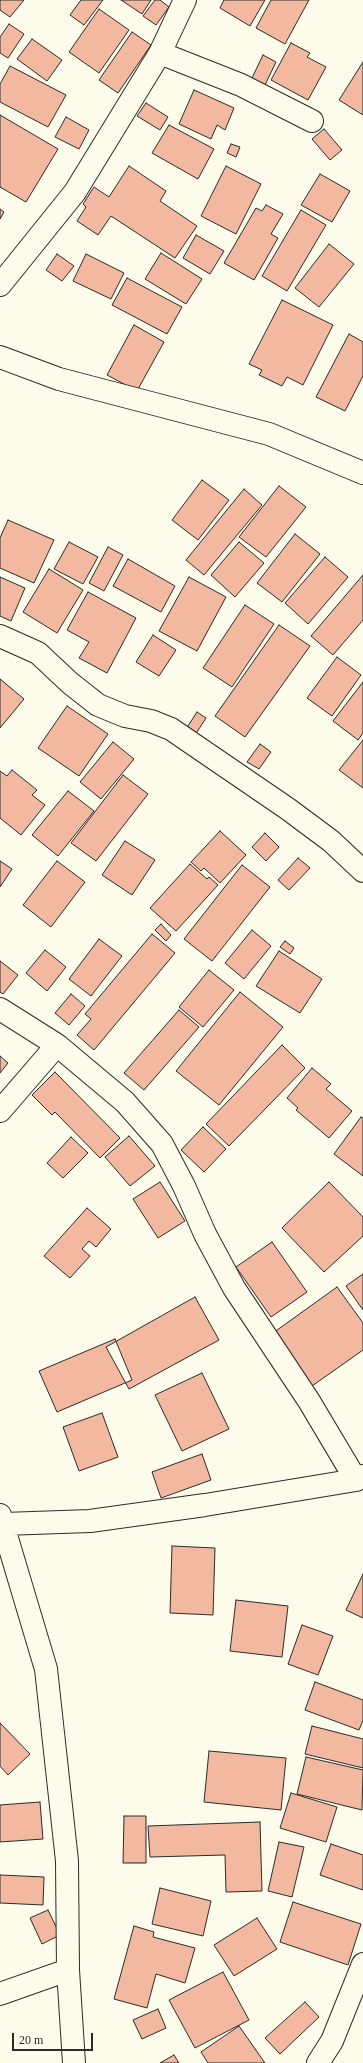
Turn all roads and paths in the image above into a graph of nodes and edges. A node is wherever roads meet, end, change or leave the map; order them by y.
1 (185, 0) edge
2 (160, 53) junction
3 (312, 121) dead end
4 (0, 285) edge
5 (0, 357) edge
6 (363, 473) edge
7 (0, 636) edge
8 (363, 871) edge
9 (0, 1009) edge
10 (56, 1045) junction
11 (0, 1111) edge
12 (360, 1478) edge
13 (2, 1520) edge
14 (363, 1964) edge
15 (68, 1970) junction
16 (0, 1994) edge
17 (74, 2063) edge
18 (318, 2063) edge

1 - 2 street
2 - 3 street
2 - 4 street
5 - 6 street
7 - 8 street
9 - 10 street
10 - 11 street
10 - 12 street
12 - 13 street
13 - 15 street
14 - 18 street
15 - 16 street
15 - 17 street

